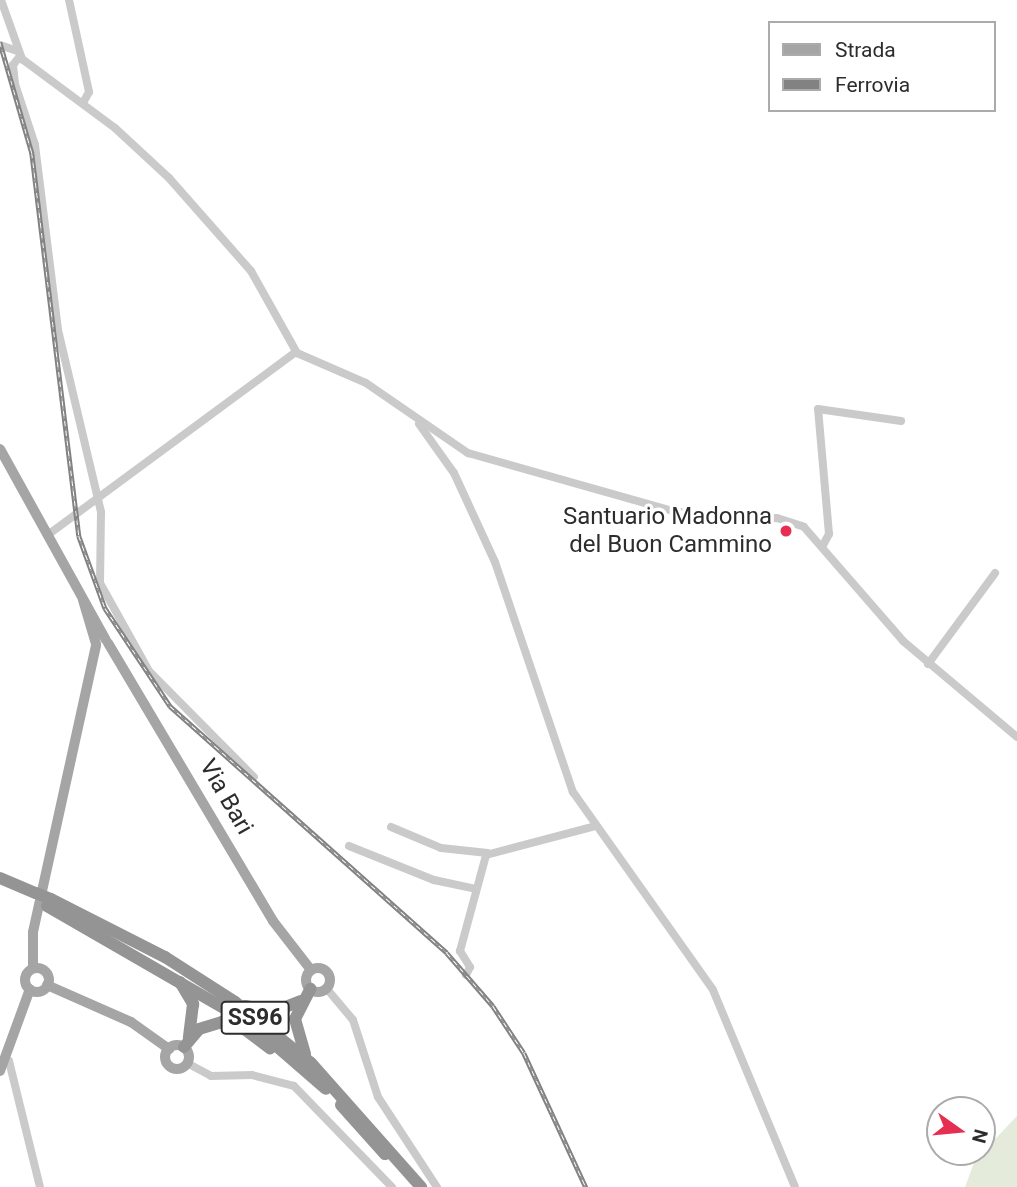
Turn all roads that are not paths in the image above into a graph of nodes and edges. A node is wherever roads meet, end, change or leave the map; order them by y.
1 (1, 0) edge
2 (69, 0) edge
3 (0, 45) edge
4 (18, 53) junction
5 (83, 103) junction
6 (296, 352) junction
7 (416, 418) junction
8 (901, 421) dead end
9 (0, 449) edge
10 (98, 499) junction
11 (49, 534) junction
12 (822, 547) junction
13 (995, 573) dead end
14 (102, 646) junction
15 (928, 664) junction
16 (1017, 737) edge
17 (254, 777) dead end
18 (391, 827) dead end
19 (592, 827) junction
20 (349, 846) dead end
21 (488, 853) junction
22 (0, 878) edge
23 (0, 887) edge
24 (472, 888) junction
25 (34, 896) junction
26 (49, 902) junction
27 (160, 967) junction
28 (33, 968) junction
29 (311, 970) junction
30 (466, 975) dead end
31 (47, 985) junction
32 (30, 989) junction
33 (310, 989) junction
34 (327, 989) junction
35 (301, 1001) junction
36 (234, 1002) junction
37 (186, 1042) junction
38 (169, 1049) junction
39 (187, 1063) junction
40 (2, 1065) edge
41 (307, 1066) junction
42 (40, 1187) edge
43 (392, 1187) edge
44 (411, 1187) edge
45 (421, 1187) edge
46 (438, 1187) edge
47 (795, 1187) edge

1 - 4 street
2 - 5 street
3 - 4 street
4 - 5 street
4 - 10 street
5 - 6 street
6 - 7 street
6 - 10 street
7 - 12 street
7 - 19 street
8 - 12 street
9 - 11 main road
10 - 11 street
10 - 17 street
11 - 14 main road
12 - 15 street
13 - 15 street
14 - 28 main road
14 - 29 main road, Via Bari
15 - 16 street
18 - 21 street
19 - 21 street
19 - 47 street
20 - 24 street
21 - 24 street
22 - 25 highway, SS96
23 - 25 highway, SS96
24 - 30 street
25 - 26 highway, SS96, bridge
26 - 27 highway, SS96
26 - 36 highway, SS96
27 - 37 highway
27 - 41 highway, SS96
28 - 31 main road
28 - 32 main road
29 - 33 main road
29 - 34 main road, Via Bari
31 - 32 main road
31 - 38 main road
32 - 40 main road
33 - 34 main road
33 - 35 highway
34 - 46 street, Via Bari
35 - 36 highway
35 - 41 highway
36 - 41 highway, SS96
37 - 38 main road
37 - 39 main road
37 - 41 highway
38 - 39 main road
39 - 43 street
40 - 42 street
41 - 44 highway, SS96
41 - 45 highway, SS96

